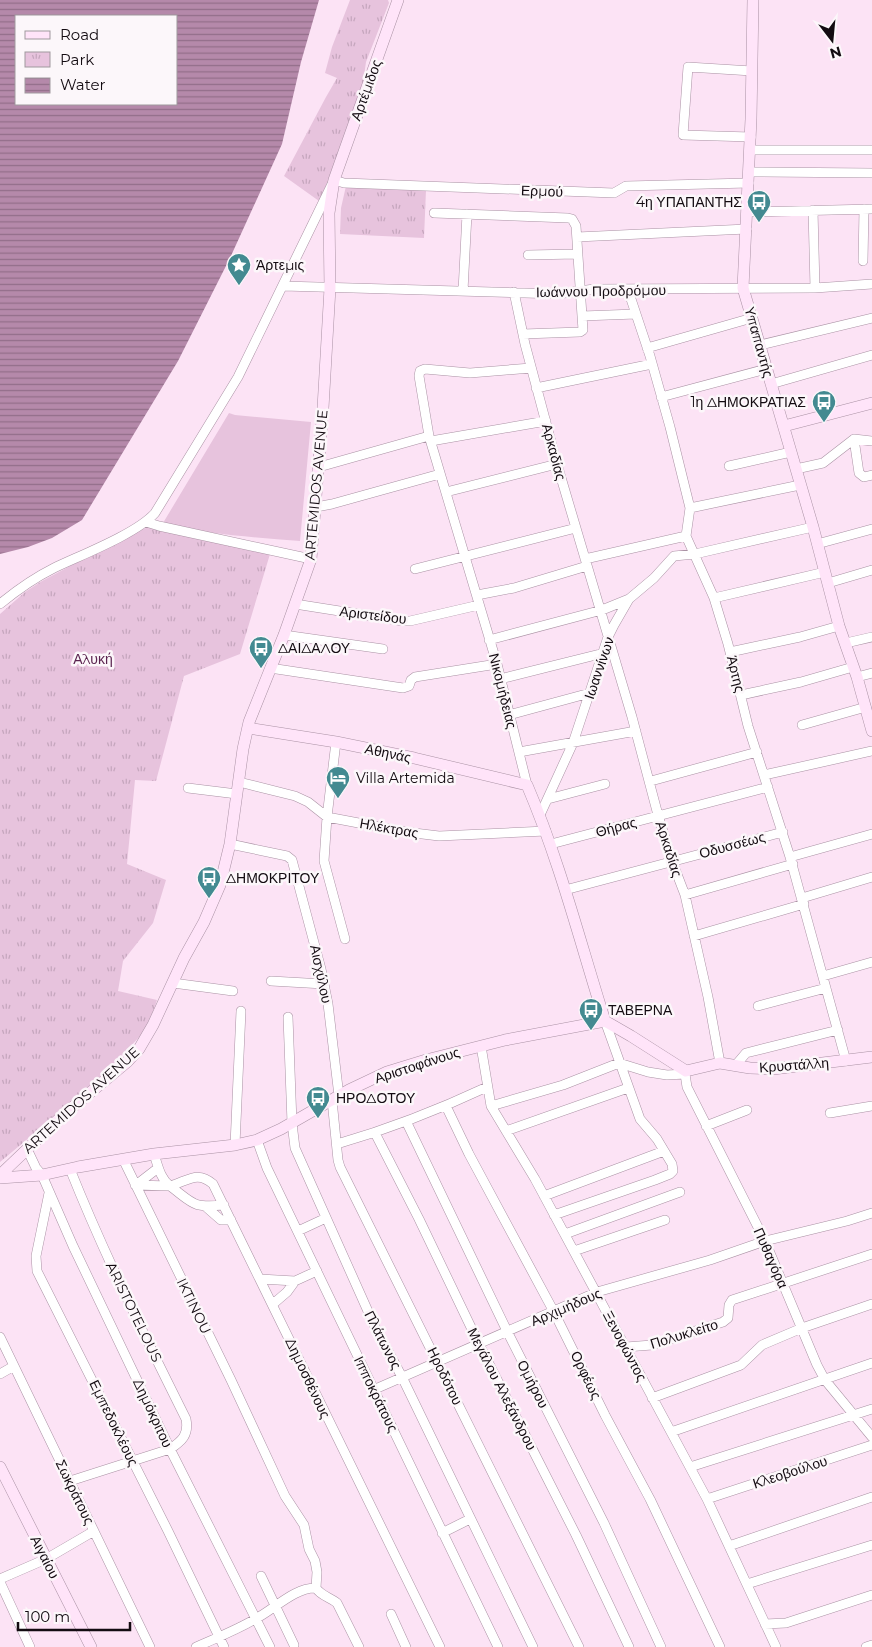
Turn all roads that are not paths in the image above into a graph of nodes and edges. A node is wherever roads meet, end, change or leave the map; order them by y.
1 (398, 0) edge
2 (753, 0) edge
3 (752, 71) junction
4 (750, 137) junction
5 (750, 150) junction
6 (872, 150) edge
7 (872, 172) edge
8 (749, 177) junction
9 (334, 180) junction
10 (868, 209) edge
11 (813, 210) junction
12 (748, 212) junction
13 (434, 213) dead end
14 (468, 214) junction
15 (747, 229) junction
16 (577, 237) junction
17 (577, 254) junction
18 (528, 255) dead end
19 (862, 261) dead end
20 (872, 284) edge
21 (283, 286) junction
22 (330, 288) junction
23 (743, 288) junction
24 (815, 288) junction
25 (628, 290) junction
26 (463, 291) junction
27 (579, 291) junction
28 (514, 292) junction
29 (636, 314) junction
30 (582, 316) junction
31 (752, 318) junction
32 (872, 318) edge
33 (523, 334) junction
34 (760, 345) junction
35 (647, 348) junction
36 (872, 355) edge
37 (652, 364) junction
38 (531, 368) junction
39 (766, 368) junction
40 (771, 384) junction
41 (536, 388) junction
42 (661, 397) junction
43 (872, 403) edge
44 (546, 421) junction
45 (784, 426) junction
46 (430, 439) junction
47 (854, 439) junction
48 (872, 441) edge
49 (791, 452) junction
50 (557, 464) junction
51 (319, 466) junction
52 (729, 466) dead end
53 (796, 470) junction
54 (440, 474) junction
55 (872, 475) edge
56 (800, 484) junction
57 (446, 492) junction
58 (316, 507) junction
59 (690, 508) junction
60 (146, 522) junction
61 (813, 527) junction
62 (576, 528) junction
63 (872, 529) edge
64 (686, 536) junction
65 (817, 544) junction
66 (695, 554) junction
67 (674, 556) junction
68 (465, 557) junction
69 (311, 559) junction
70 (586, 563) junction
71 (415, 569) dead end
72 (872, 570) edge
73 (826, 577) junction
74 (477, 595) junction
75 (714, 598) junction
76 (629, 599) junction
77 (0, 604) edge
78 (295, 604) junction
79 (479, 605) junction
80 (602, 610) junction
81 (839, 626) junction
82 (284, 635) junction
83 (608, 637) junction
84 (872, 637) edge
85 (489, 640) junction
86 (846, 643) junction
87 (384, 649) dead end
88 (730, 652) junction
89 (604, 653) junction
90 (497, 664) junction
91 (270, 668) junction
92 (855, 672) junction
93 (872, 673) edge
94 (500, 679) junction
95 (590, 693) junction
96 (741, 695) junction
97 (868, 710) edge
98 (509, 715) junction
99 (802, 725) dead end
100 (248, 728) junction
101 (636, 731) junction
102 (872, 731) edge
103 (336, 742) junction
104 (573, 743) junction
105 (872, 751) edge
106 (518, 752) junction
107 (757, 752) junction
108 (764, 775) junction
109 (650, 781) junction
110 (240, 782) junction
111 (605, 784) dead end
112 (527, 785) junction
113 (768, 787) junction
114 (188, 788) dead end
115 (237, 794) junction
116 (548, 799) junction
117 (540, 815) junction
118 (658, 815) junction
119 (328, 817) junction
120 (546, 831) junction
121 (783, 832) junction
122 (872, 834) edge
123 (230, 844) junction
124 (551, 844) junction
125 (672, 861) junction
126 (791, 861) junction
127 (872, 877) edge
128 (565, 890) junction
129 (684, 895) junction
130 (803, 901) junction
131 (694, 936) junction
132 (345, 939) dead end
133 (872, 962) edge
134 (823, 976) junction
135 (271, 981) dead end
136 (173, 983) junction
137 (324, 984) junction
138 (826, 988) junction
139 (233, 991) dead end
140 (758, 1006) dead end
141 (241, 1011) dead end
142 (288, 1017) dead end
143 (605, 1021) junction
144 (838, 1030) junction
145 (481, 1046) junction
146 (872, 1057) edge
147 (846, 1061) junction
148 (619, 1063) junction
149 (720, 1064) junction
150 (735, 1066) junction
151 (685, 1072) junction
152 (487, 1087) junction
153 (628, 1088) junction
154 (335, 1098) junction
155 (446, 1106) junction
156 (491, 1106) junction
157 (872, 1106) edge
158 (747, 1110) dead end
159 (830, 1113) dead end
160 (406, 1121) junction
161 (292, 1122) junction
162 (706, 1126) junction
163 (506, 1131) junction
164 (375, 1133) junction
165 (257, 1140) junction
166 (337, 1144) junction
167 (235, 1145) junction
168 (27, 1149) junction
169 (664, 1151) junction
170 (154, 1154) junction
171 (123, 1159) junction
172 (158, 1168) junction
173 (70, 1169) junction
174 (42, 1175) junction
175 (0, 1176) edge
176 (135, 1185) junction
177 (170, 1186) junction
178 (680, 1192) dead end
179 (49, 1193) junction
180 (544, 1196) junction
181 (224, 1205) junction
182 (205, 1206) junction
183 (872, 1213) edge
184 (554, 1215) junction
185 (326, 1218) junction
186 (231, 1220) junction
187 (665, 1220) dead end
188 (298, 1231) junction
189 (565, 1234) junction
190 (765, 1241) junction
191 (574, 1251) junction
192 (872, 1254) edge
193 (317, 1271) junction
194 (260, 1279) junction
195 (295, 1281) junction
196 (783, 1283) junction
197 (596, 1292) junction
198 (273, 1304) junction
199 (872, 1304) edge
200 (554, 1312) junction
201 (802, 1328) junction
202 (507, 1331) junction
203 (0, 1337) edge
204 (479, 1344) junction
205 (626, 1347) junction
206 (438, 1361) junction
207 (872, 1363) edge
208 (14, 1366) junction
209 (0, 1374) edge
210 (402, 1377) junction
211 (825, 1380) junction
212 (373, 1390) junction
213 (652, 1398) junction
214 (872, 1409) edge
215 (854, 1415) junction
216 (671, 1432) junction
217 (872, 1437) edge
218 (872, 1445) edge
219 (170, 1449) junction
220 (132, 1460) junction
221 (0, 1466) edge
222 (690, 1467) junction
223 (70, 1481) junction
224 (872, 1496) edge
225 (707, 1499) junction
226 (470, 1519) junction
227 (94, 1531) junction
228 (442, 1532) junction
229 (872, 1545) edge
230 (729, 1546) junction
231 (46, 1559) junction
232 (261, 1576) dead end
233 (0, 1580) edge
234 (747, 1584) junction
235 (316, 1588) junction
236 (872, 1595) edge
237 (276, 1606) junction
238 (391, 1614) dead end
239 (256, 1619) junction
240 (765, 1624) junction
241 (220, 1637) junction
242 (294, 1645) dead end
243 (872, 1645) edge
244 (30, 1647) edge
245 (91, 1647) edge
246 (150, 1647) edge
247 (196, 1647) edge
248 (224, 1647) edge
249 (270, 1647) edge
250 (359, 1647) edge
251 (406, 1647) edge
252 (440, 1647) edge
253 (498, 1647) edge
254 (533, 1647) edge
255 (579, 1647) edge
256 (629, 1647) edge
257 (660, 1647) edge
258 (720, 1647) edge
259 (776, 1647) edge
260 (866, 1647) edge

1 - 9 street, Αρτέμιδος
2 - 3 street, Υπαπαντής
3 - 4 street, Υπαπαντής
3 - 4 street
4 - 5 street, Υπαπαντής
5 - 6 street
5 - 8 street, Υπαπαντής
7 - 8 street, Ερμού
8 - 9 street, Ερμού
8 - 12 street, Υπαπαντής
9 - 21 street
9 - 22 street, ARTEMIDOS AVENUE
10 - 11 street
10 - 19 street
11 - 12 street
11 - 24 street
12 - 15 street, Υπαπαντής
13 - 14 street
14 - 16 street
14 - 26 street
15 - 16 street
15 - 23 street, Υπαπαντής
16 - 17 street
17 - 18 street
17 - 27 street
20 - 24 street, Ιωάννου Προδρόμου
21 - 22 street, Ιωάννου Προδρόμου
21 - 60 street
22 - 26 street, Ιωάννου Προδρόμου
22 - 51 street, ARTEMIDOS AVENUE
23 - 24 street, Ιωάννου Προδρόμου
23 - 25 street, Ιωάννου Προδρόμου
23 - 31 street, Υπαπαντής
25 - 27 street, Ιωάννου Προδρόμου
25 - 29 street
26 - 28 street, Ιωάννου Προδρόμου
27 - 28 street, Ιωάννου Προδρόμου
27 - 30 street
28 - 33 street, Αρκαδίας
29 - 30 street
29 - 35 street
30 - 33 street
31 - 34 street, Υπαπαντής
31 - 35 street
32 - 34 street
33 - 38 street, Αρκαδίας
34 - 39 street, Υπαπαντής
35 - 37 street
36 - 40 street
37 - 41 street
37 - 42 street
38 - 41 street, Αρκαδίας
38 - 46 street, Νικομήδειας
39 - 40 street, Υπαπαντής
39 - 42 street
40 - 45 street, Υπαπαντής
41 - 44 street, Αρκαδίας
42 - 59 street
43 - 45 street
44 - 46 street
44 - 50 street, Αρκαδίας
45 - 49 street, Υπαπαντής
46 - 51 street
46 - 54 street, Νικομήδειας
47 - 48 street
47 - 53 street
47 - 55 street
49 - 52 street
49 - 53 street, Υπαπαντής
50 - 57 street
50 - 62 street, Αρκαδίας
51 - 58 street, ARTEMIDOS AVENUE
53 - 56 street, Υπαπαντής
54 - 57 street, Νικομήδειας
54 - 58 street
56 - 59 street
56 - 61 street, Υπαπαντής
57 - 68 street, Νικομήδειας
58 - 69 street, ARTEMIDOS AVENUE
59 - 64 street
60 - 69 street
60 - 77 street
61 - 65 street, Υπαπαντής
61 - 66 street
62 - 68 street
62 - 70 street, Αρκαδίας
63 - 65 street
64 - 66 street, Άρτης
64 - 67 street, Ιωαννίνων
64 - 70 street
65 - 73 street, Υπαπαντής
66 - 67 street
66 - 75 street, Άρτης
67 - 76 street, Ιωαννίνων
68 - 71 street
68 - 74 street, Νικομήδειας
69 - 78 street, ARTEMIDOS AVENUE
70 - 74 street
70 - 80 street, Αρκαδίας
72 - 73 street
73 - 75 street
73 - 81 street, Υπαπαντής
74 - 79 street, Νικομήδειας
75 - 88 street, Άρτης
76 - 80 street
76 - 83 street, Ιωαννίνων
78 - 79 street, Αριστείδου
78 - 82 street, ARTEMIDOS AVENUE
79 - 85 street, Νικομήδειας
80 - 83 street, Αρκαδίας
80 - 85 street
81 - 86 street, Υπαπαντής
81 - 88 street
82 - 87 street
82 - 91 street, ARTEMIDOS AVENUE
83 - 89 street, Ιωαννίνων
83 - 101 street, Αρκαδίας
84 - 86 street
85 - 90 street, Νικομήδειας
86 - 92 street, Υπαπαντής
88 - 96 street, Άρτης
89 - 94 street
89 - 95 street, Ιωαννίνων
90 - 91 street
90 - 94 street, Νικομήδειας
91 - 100 street, ARTEMIDOS AVENUE
92 - 93 street
92 - 96 street
92 - 97 street, Υπαπαντής
94 - 98 street, Νικομήδειας
95 - 98 street
95 - 104 street, Ιωαννίνων
96 - 107 street, Άρτης
97 - 99 street
97 - 102 street, Υπαπαντής
98 - 106 street, Νικομήδειας
100 - 103 street, Αθηνάς
100 - 110 street, ARTEMIDOS AVENUE
101 - 104 street
101 - 109 street, Αρκαδίας
103 - 112 street, Αθηνάς
103 - 119 street
104 - 106 street
104 - 116 street, Ιωαννίνων
105 - 108 street
106 - 112 street, Νικομήδειας
107 - 108 street, Άρτης
107 - 109 street
108 - 113 street, Άρτης
109 - 118 street, Αρκαδίας
110 - 115 street, ARTEMIDOS AVENUE
110 - 119 street, Ηλέκτρας
111 - 116 street
112 - 117 street, Νικομήδειας
113 - 118 street, Θήρας
113 - 121 street, Άρτης
114 - 115 street
115 - 123 street, ARTEMIDOS AVENUE
116 - 117 street, Ιωαννίνων
117 - 120 street, Νικομήδειας
118 - 124 street, Θήρας
118 - 125 street, Αρκαδίας
119 - 120 street, Ηλέκτρας
119 - 132 street
120 - 124 street, Νικομήδειας
121 - 125 street, Οδυσσέως
121 - 126 street, Άρτης
122 - 126 street
123 - 136 street, ARTEMIDOS AVENUE
123 - 137 street, Αισχύλου
124 - 128 street, Νικομήδειας
125 - 128 street, Οδυσσέως
125 - 129 street, Αρκαδίας
126 - 129 street
126 - 130 street, Άρτης
127 - 130 street
128 - 143 street, Νικομήδειας
129 - 131 street, Αρκαδίας
130 - 131 street
130 - 134 street, Άρτης
131 - 149 street, Αρκαδίας
133 - 134 street
134 - 138 street, Άρτης
135 - 137 street
136 - 139 street
136 - 168 street, ARTEMIDOS AVENUE
137 - 154 street, Αισχύλου
138 - 140 street
138 - 144 street, Άρτης
141 - 167 street
142 - 161 street, Πλάτωνος
143 - 145 street, Αριστοφάνους
143 - 148 street
143 - 151 street
144 - 147 street, Άρτης
144 - 150 street
145 - 152 street, Ξενοφώντος
145 - 154 street, Αριστοφάνους
146 - 147 street, Κρυστάλλη
147 - 150 street, Κρυστάλλη
148 - 151 street
148 - 153 street
148 - 156 street
149 - 150 street, Κρυστάλλη
149 - 151 street, Κρυστάλλη
151 - 162 street, Πυθαγόρα
152 - 155 street
152 - 156 street, Ξενοφώντος
153 - 163 street
153 - 169 street
154 - 161 street, Αριστοφάνους
154 - 166 street, Ηροδότου
155 - 160 street
155 - 200 street, Ορφέως
156 - 163 street, Ξενοφώντος
157 - 159 street
158 - 162 street
160 - 164 street
160 - 202 street, Ομήρου
161 - 165 street, Αριστοφάνους
161 - 185 street, Πλάτωνος
162 - 190 street, Πυθαγόρα
163 - 180 street, Ξενοφώντος
164 - 166 street
164 - 204 street, Μεγάλου Αλεξάνδρου
165 - 167 street, Αριστοφάνους
165 - 188 street, Ιπποκράτους
166 - 206 street, Ηροδότου
167 - 170 street, Αριστοφάνους
168 - 174 street, Δημόκριτου
168 - 175 street, ARTEMIDOS AVENUE
169 - 180 street
169 - 184 street
170 - 171 street, Αριστοφάνους
170 - 172 street
171 - 173 street, Αριστοφάνους
171 - 176 street, IKTINOU
172 - 176 street
172 - 177 street
173 - 174 street, Αριστοφάνους
173 - 219 street, ARISTOTELOUS
174 - 175 street, Αριστοφάνους
174 - 179 street, Δημόκριτου
176 - 177 street
176 - 235 street, IKTINOU
177 - 181 street, Δημοσθένους
177 - 182 street
178 - 189 street
179 - 219 street, Δημόκριτου
179 - 220 street, Εμπεδοκλέους
180 - 184 street, Ξενοφώντος
181 - 182 street
181 - 186 street, Δημοσθένους
182 - 186 street
183 - 190 street, Αρχιμήδους
184 - 189 street, Ξενοφώντος
185 - 188 street
185 - 210 street, Πλάτωνος
186 - 194 street, Δημοσθένους
187 - 191 street
188 - 193 street, Ιπποκράτους
189 - 191 street, Ξενοφώντος
190 - 196 street, Πυθαγόρα
190 - 197 street, Αρχιμήδους
191 - 197 street, Ξενοφώντος
192 - 196 street, Πολυκλείτο
193 - 195 street
193 - 212 street, Ιπποκράτους
194 - 195 street
194 - 198 street, Δημοσθένους
195 - 198 street
196 - 201 street, Πυθαγόρα
196 - 205 street, Πολυκλείτο
197 - 200 street, Αρχιμήδους
197 - 205 street, Ξενοφώντος
198 - 252 street, Δημοσθένους
199 - 201 street
200 - 202 street, Αρχιμήδους
200 - 258 street, Ορφέως
201 - 211 street, Πυθαγόρα
201 - 213 street
202 - 204 street, Αρχιμήδους
202 - 257 street, Ομήρου
203 - 208 street, Σωκράτους
204 - 206 street, Αρχιμήδους
204 - 256 street, Μεγάλου Αλεξάνδρου
205 - 213 street, Ξενοφώντος
206 - 210 street, Αρχιμήδους
206 - 255 street, Ηροδότου
207 - 211 street
208 - 209 street
208 - 223 street, Σωκράτους
210 - 212 street, Αρχιμήδους
210 - 226 street, Πλάτωνος
211 - 215 street, Πυθαγόρα
211 - 216 street
212 - 228 street, Ιπποκράτους
213 - 216 street, Ξενοφώντος
214 - 215 street
215 - 217 street, Πυθαγόρα
215 - 222 street
216 - 222 street, Ξενοφώντος
218 - 225 street, Κλεοβούλου
219 - 220 street
219 - 239 street, Δημόκριτου
220 - 223 street
220 - 241 street, Εμπεδοκλέους
221 - 231 street, Αιγαίου
222 - 225 street, Ξενοφώντος
223 - 227 street, Σωκράτους
224 - 230 street
225 - 230 street, Ξενοφώντος
226 - 228 street
226 - 254 street, Πλάτωνος
227 - 231 street
227 - 246 street, Σωκράτους
228 - 253 street, Ιπποκράτους
229 - 234 street
230 - 234 street, Ξενοφώντος
231 - 233 street
231 - 245 street, Αιγαίου
232 - 237 street
233 - 244 street
234 - 240 street, Ξενοφώντος
235 - 237 street
235 - 250 street
236 - 240 street
237 - 239 street
237 - 242 street
238 - 251 street
239 - 241 street
239 - 249 street, Δημόκριτου
240 - 259 street, Ξενοφώντος
241 - 247 street
241 - 248 street, Εμπεδοκλέους
243 - 260 street

